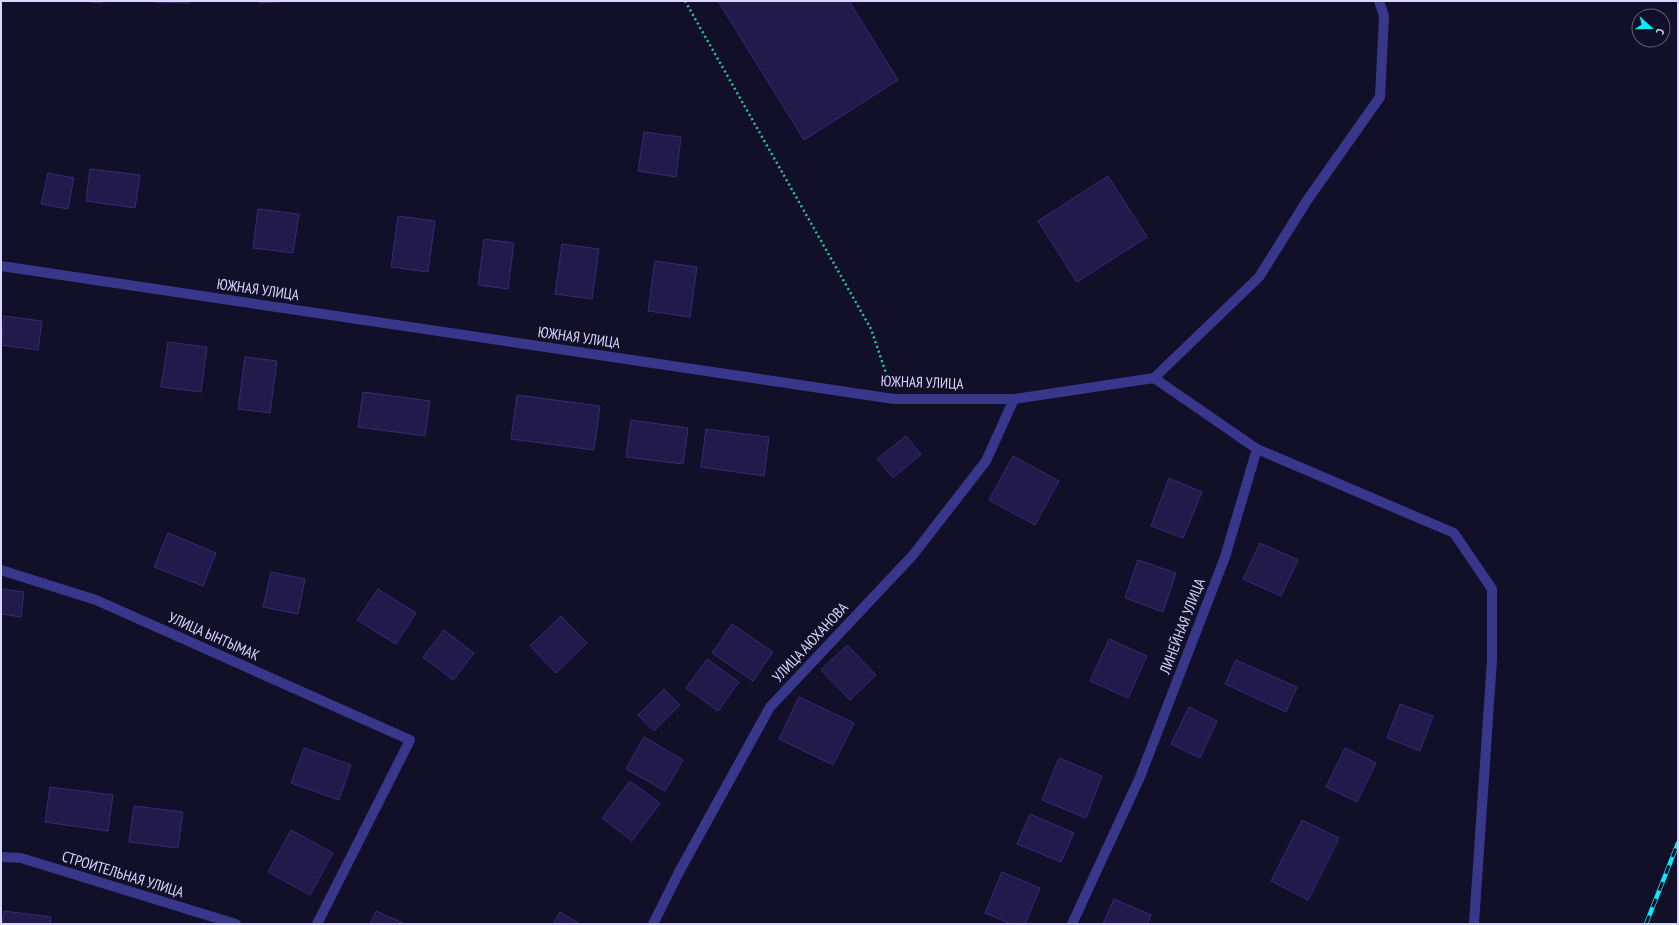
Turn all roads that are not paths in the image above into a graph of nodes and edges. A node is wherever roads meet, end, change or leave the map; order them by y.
1 (1379, 1) edge
2 (1, 266) edge
3 (1154, 378) junction
4 (1014, 399) junction
5 (1257, 449) junction
6 (1, 570) edge
7 (1, 857) edge
8 (236, 924) edge
9 (317, 924) edge
10 (654, 924) edge
11 (1072, 924) edge
12 (1474, 924) edge

1 - 3 street
2 - 4 street, ЮЖНАЯ УЛИЦА
3 - 4 street, ЮЖНАЯ УЛИЦА
3 - 5 street
4 - 10 street, УЛИЦА АЮХАНОВА
5 - 11 street, ЛИНЕЙНАЯ УЛИЦА
5 - 12 street
6 - 9 street, УЛИЦА ЫНТЫМАК
7 - 8 street, СТРОИТЕЛЬНАЯ УЛИЦА

